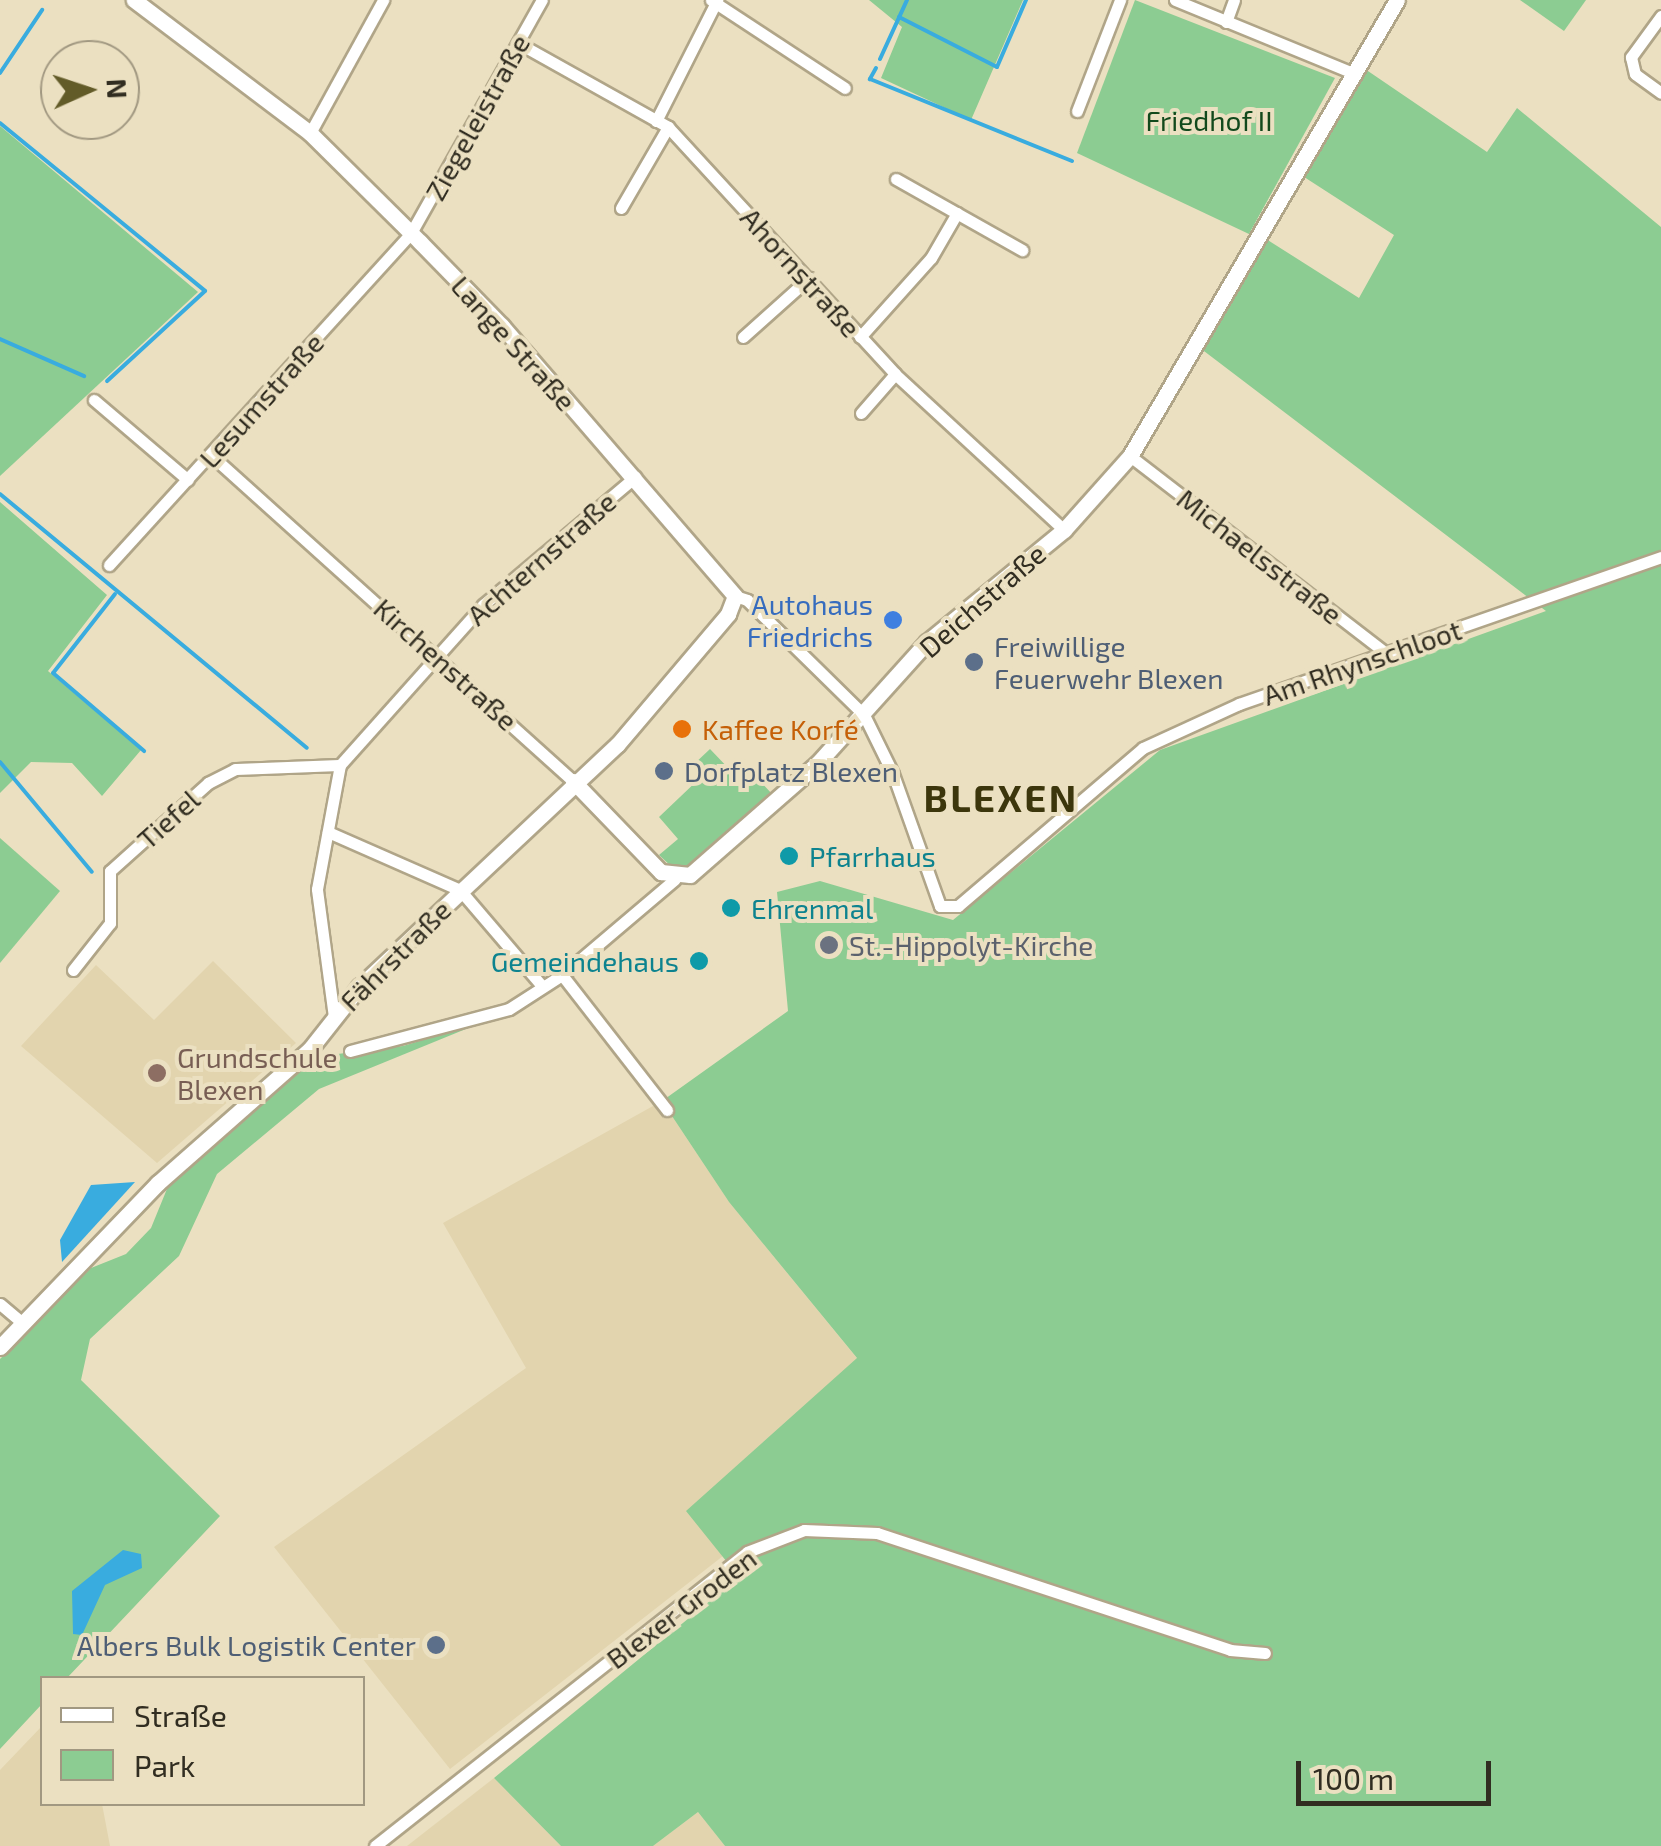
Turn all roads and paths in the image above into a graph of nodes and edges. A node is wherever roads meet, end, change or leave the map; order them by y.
1 (134, 0) edge
2 (383, 0) edge
3 (542, 0) edge
4 (1120, 0) edge
5 (1175, 0) edge
6 (1234, 0) edge
7 (1397, 0) edge
8 (714, 1) edge
9 (1661, 16) edge
10 (1226, 22) junction
11 (518, 43) junction
12 (1355, 74) junction
13 (845, 88) dead end
14 (1661, 94) edge
15 (1076, 112) dead end
16 (662, 124) junction
17 (310, 134) junction
18 (896, 178) dead end
19 (621, 208) dead end
20 (957, 213) junction
21 (411, 233) junction
22 (1022, 250) dead end
23 (809, 278) junction
24 (860, 337) junction
25 (743, 338) dead end
26 (895, 374) junction
27 (94, 400) dead end
28 (861, 413) dead end
29 (211, 455) junction
30 (1130, 456) junction
31 (635, 477) junction
32 (188, 480) junction
33 (1064, 530) junction
34 (1661, 557) edge
35 (109, 565) dead end
36 (735, 596) junction
37 (436, 653) junction
38 (1390, 656) junction
39 (864, 715) junction
40 (340, 765) junction
41 (573, 781) junction
42 (328, 832) junction
43 (675, 879) junction
44 (460, 890) junction
45 (73, 970) dead end
46 (562, 975) junction
47 (542, 986) junction
48 (334, 1017) junction
49 (350, 1051) dead end
50 (667, 1110) dead end
51 (0, 1304) edge
52 (24, 1324) junction
53 (0, 1347) edge
54 (1265, 1653) dead end
55 (375, 1846) edge

1 - 17 street, Lange Straße
2 - 17 street
3 - 11 street, Ziegeleistraße
4 - 15 street
5 - 10 street
6 - 10 street
7 - 12 street, Deichstraße
8 - 13 street
8 - 16 street
9 - 14 street
10 - 12 street
11 - 16 street, Ahornstraße
11 - 21 street, Ziegeleistraße
12 - 30 street, Deichstraße
16 - 19 street
16 - 23 street, Ahornstraße
17 - 21 street, Lange Straße
18 - 20 street
20 - 22 street
20 - 24 street
21 - 29 street, Lesumstraße
21 - 31 street, Lange Straße
23 - 24 street, Ahornstraße
23 - 25 street
24 - 26 street, Ahornstraße
26 - 28 street
26 - 33 street, Ahornstraße
27 - 32 street
29 - 32 street, Lesumstraße
29 - 37 street, Kirchenstraße
30 - 33 street, Deichstraße
30 - 38 street, Michaelsstraße
31 - 36 street, Lange Straße
31 - 37 street, Achternstraße
32 - 35 street, Lesumstraße
33 - 39 street, Deichstraße
34 - 38 street, Am Rhynschloot
36 - 39 street, Lange Straße
36 - 41 street, Fährstraße
37 - 40 street, Achternstraße
37 - 41 street, Kirchenstraße
38 - 39 street, Am Rhynschloot
39 - 43 street, Deichstraße
40 - 42 street
40 - 45 street, Tiefel
41 - 43 street, Kirchenstraße
41 - 44 street, Fährstraße
42 - 44 street
42 - 48 street
43 - 46 street, Deichstraße
44 - 47 street
44 - 48 street, Fährstraße
46 - 47 street, Deichstraße
46 - 50 street
47 - 49 street, Deichstraße
48 - 52 street, Fährstraße
51 - 52 street
52 - 53 street, Fährstraße
54 - 55 street, Blexer Groden

